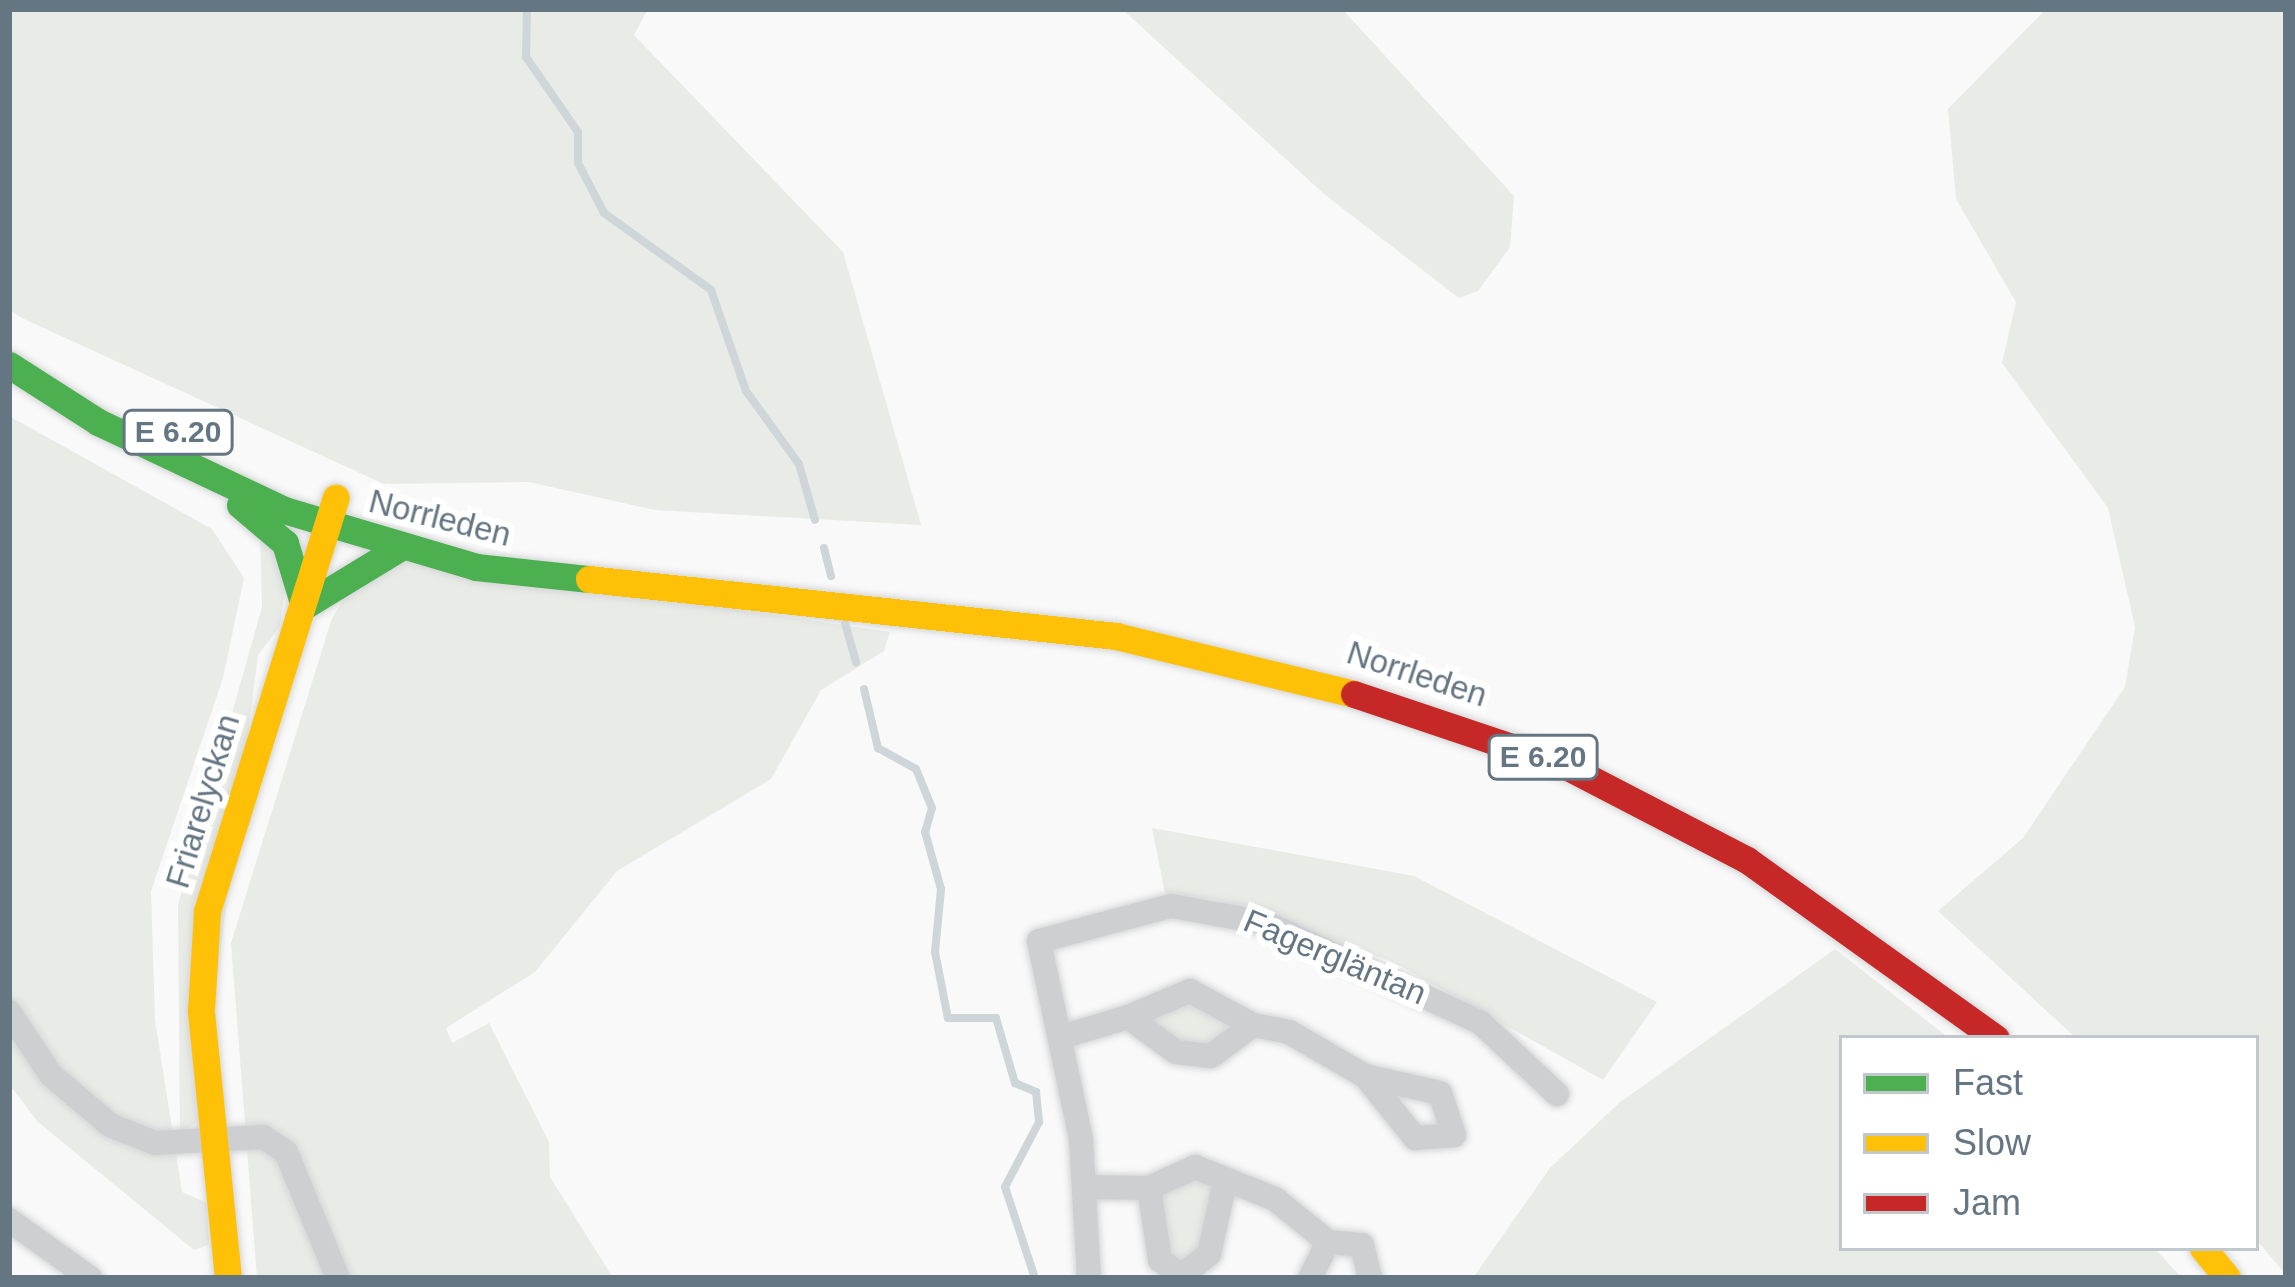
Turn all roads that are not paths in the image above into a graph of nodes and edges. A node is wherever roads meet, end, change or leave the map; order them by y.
1 (14, 368) edge
2 (180, 461) junction
3 (336, 498) junction
4 (326, 526) junction
5 (401, 547) junction
6 (881, 604) junction
7 (304, 606) junction
8 (9, 1012) edge
9 (1128, 1017) junction
10 (1253, 1025) junction
11 (1992, 1035) edge
12 (1066, 1036) junction
13 (1365, 1076) dead end
14 (1557, 1094) dead end
15 (218, 1138) junction
16 (1084, 1187) junction
17 (1224, 1187) junction
18 (1149, 1188) junction
19 (9, 1220) edge
20 (1328, 1243) junction
21 (2206, 1251) edge
22 (90, 1278) edge
23 (228, 1278) edge
24 (338, 1278) edge
25 (1089, 1278) edge
26 (1310, 1278) edge
27 (1370, 1278) edge
28 (2228, 1278) edge

1 - 2 main road, Norrleden / E 6.20
1 - 3 main road, Norrleden / E 6.20
2 - 4 main road, Norrleden / E 6.20
2 - 7 main road
3 - 4 main road, Friarelyckan
3 - 6 main road, Norrleden / E 6.20
4 - 5 main road, Norrleden / E 6.20
4 - 7 main road, Friarelyckan
5 - 6 main road, Norrleden / E 6.20
5 - 7 main road
6 - 11 main road, Norrleden / E 6.20
7 - 15 main road, Friarelyckan
8 - 15 street
9 - 10 street
9 - 10 street
9 - 12 street
10 - 13 street
12 - 14 street, Fagergläntan
12 - 16 street, Fagergläntan
15 - 23 main road, Friarelyckan
15 - 24 street
16 - 18 street
16 - 25 street, Fagergläntan
17 - 18 street
17 - 18 street
17 - 20 street
19 - 22 street
20 - 26 street
20 - 27 street
21 - 28 main road

